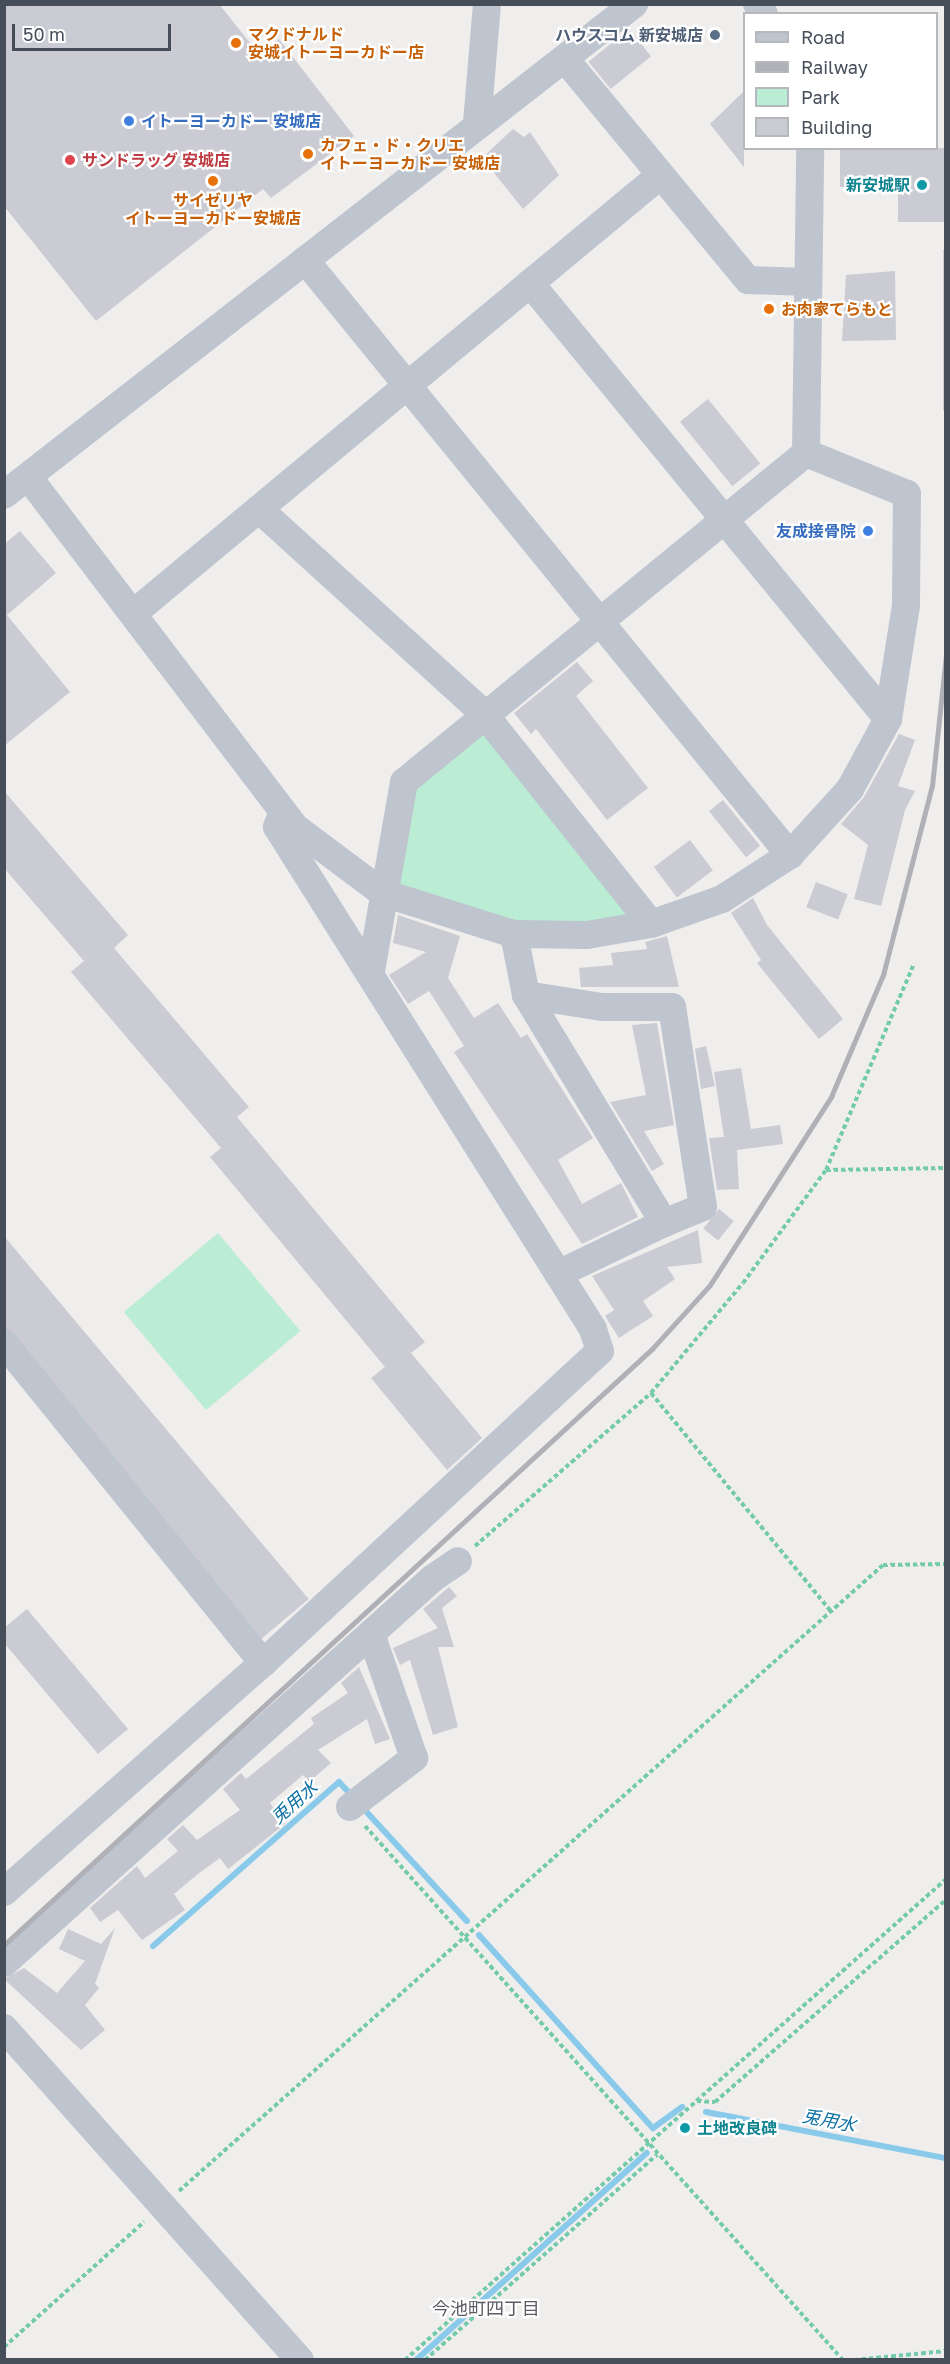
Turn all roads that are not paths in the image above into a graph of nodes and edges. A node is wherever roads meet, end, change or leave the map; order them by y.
1 (488, 4) edge
2 (634, 4) edge
3 (566, 59) junction
4 (477, 123) junction
5 (810, 150) edge
6 (658, 177) junction
7 (305, 260) junction
8 (808, 282) junction
9 (530, 283) junction
10 (407, 385) junction
11 (806, 453) junction
12 (29, 478) junction
13 (4, 495) edge
14 (259, 509) junction
15 (724, 520) junction
16 (135, 612) junction
17 (600, 622) junction
18 (485, 715) junction
19 (888, 719) junction
20 (283, 812) junction
21 (790, 855) junction
22 (383, 892) junction
23 (651, 924) junction
24 (514, 934) junction
25 (371, 971) junction
26 (526, 995) junction
27 (664, 1223) junction
28 (558, 1274) junction
29 (4, 1343) edge
30 (459, 1561) road end
31 (371, 1634) junction
32 (263, 1663) junction
33 (350, 1807) road end
34 (4, 1892) edge
35 (4, 1963) edge
36 (4, 2028) edge
37 (300, 2360) edge

1 - 4 street
2 - 3 street
3 - 4 street
3 - 6 street
4 - 7 street
5 - 8 street
6 - 8 street
6 - 9 street
7 - 10 street
7 - 12 street
8 - 11 street
9 - 10 street
9 - 15 street
10 - 14 street
10 - 17 street
11 - 15 street
11 - 19 street
12 - 13 street
12 - 16 street
14 - 16 street
14 - 18 street
15 - 17 street
15 - 19 street
16 - 20 street
17 - 18 street
17 - 21 street
18 - 22 street
18 - 23 street
19 - 21 street
20 - 22 street
20 - 25 street
21 - 23 street
22 - 24 street
22 - 25 street
23 - 24 street
24 - 26 street
25 - 28 street
26 - 27 street
26 - 27 street
27 - 28 street
28 - 32 street
29 - 32 street
30 - 31 street
31 - 33 street
31 - 35 street
32 - 34 street
36 - 37 street

